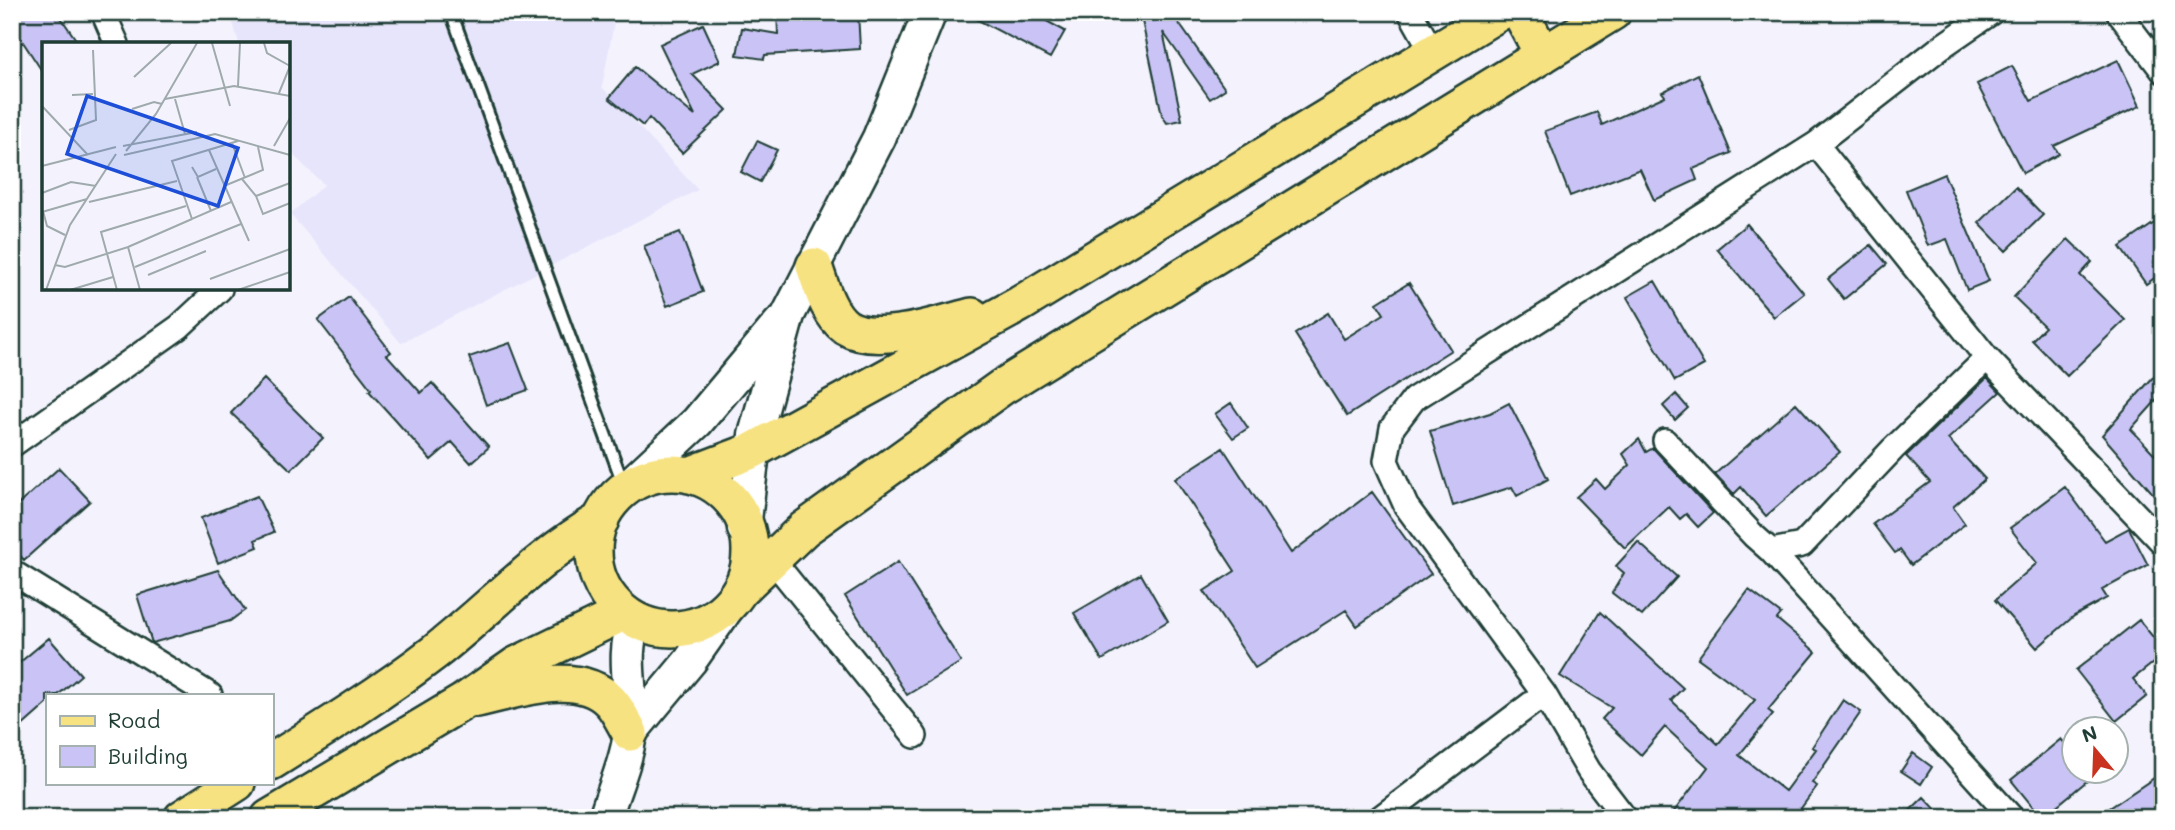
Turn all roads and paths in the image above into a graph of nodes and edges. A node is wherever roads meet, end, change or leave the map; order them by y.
1 (103, 12) edge
2 (451, 12) edge
3 (930, 12) edge
4 (1410, 12) edge
5 (1500, 12) edge
6 (1520, 12) edge
7 (1613, 12) edge
8 (1992, 12) edge
9 (2118, 12) edge
10 (116, 42) edge
11 (1432, 51) junction
12 (1543, 55) junction
13 (2163, 71) edge
14 (1816, 144) junction
15 (814, 266) junction
16 (219, 290) edge
17 (1020, 304) junction
18 (788, 314) junction
19 (1987, 358) junction
20 (1665, 441) dead end
21 (12, 445) edge
22 (751, 451) junction
23 (689, 475) junction
24 (625, 489) junction
25 (601, 520) junction
26 (744, 529) junction
27 (2163, 543) edge
28 (1771, 551) junction
29 (771, 558) junction
30 (12, 572) edge
31 (735, 597) junction
32 (629, 616) junction
33 (207, 694) edge
34 (1544, 694) junction
35 (463, 702) junction
36 (630, 733) junction
37 (915, 736) dead end
38 (275, 753) edge
39 (235, 784) edge
40 (181, 818) edge
41 (269, 818) edge
42 (605, 818) edge
43 (1380, 818) edge
44 (1625, 818) edge
45 (2012, 818) edge

1 - 10 street
2 - 24 lane
3 - 15 street
4 - 11 street
5 - 11 main road
6 - 12 main road
7 - 12 main road
8 - 14 street
9 - 13 street
11 - 17 main road
12 - 29 main road
14 - 19 street
14 - 34 street
15 - 17 main road
15 - 18 street
16 - 21 street
17 - 22 main road
18 - 22 street
18 - 24 street
19 - 27 street
19 - 28 street
20 - 28 street
22 - 23 main road
22 - 26 street
23 - 24 main road
23 - 26 main road
24 - 25 main road
25 - 32 main road
25 - 38 main road
26 - 31 main road
28 - 45 street
29 - 31 main road
29 - 37 street
30 - 33 street
31 - 32 main road
31 - 36 street
32 - 35 main road
32 - 36 street
34 - 43 street
34 - 44 street
35 - 36 main road
35 - 41 main road
36 - 42 street
39 - 40 main road

